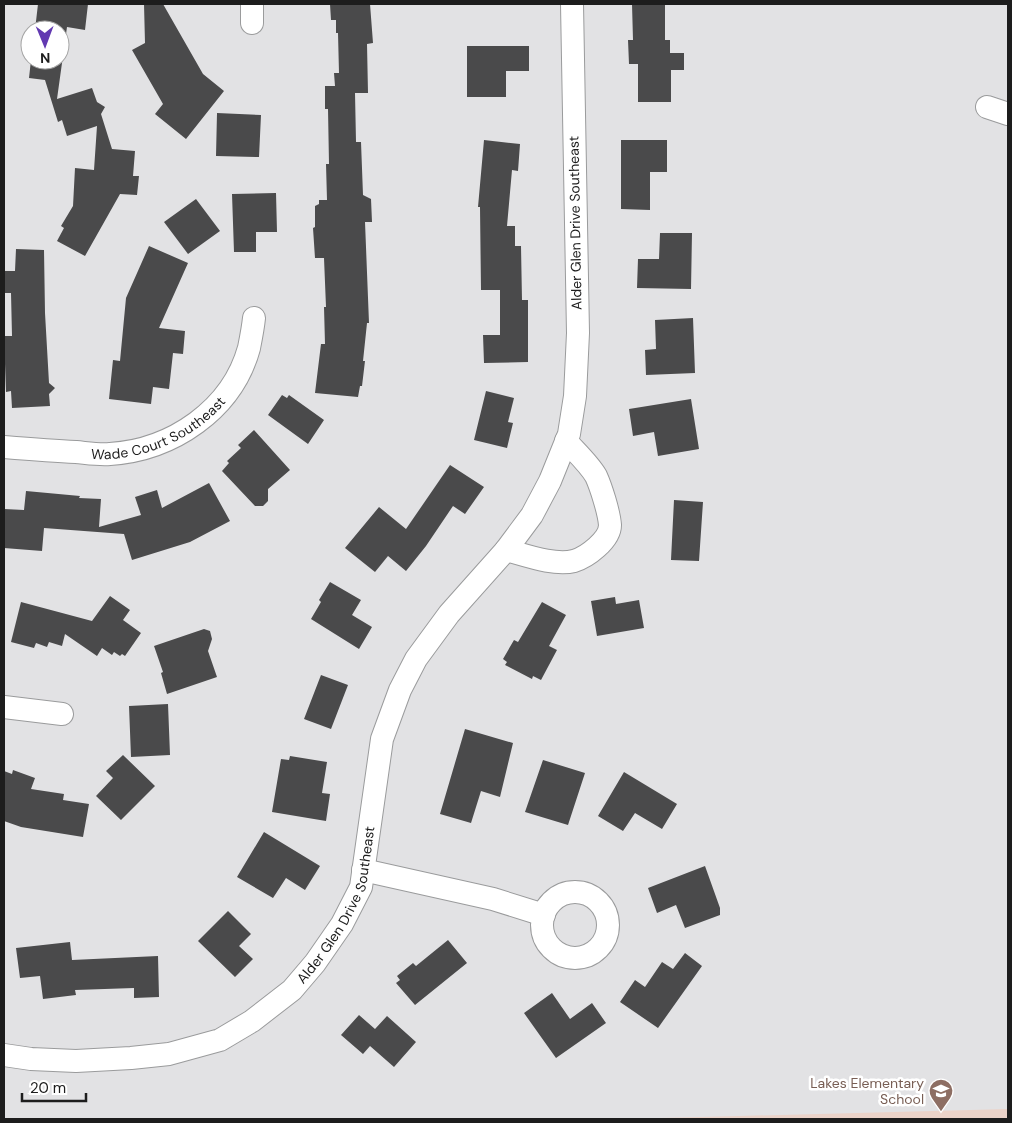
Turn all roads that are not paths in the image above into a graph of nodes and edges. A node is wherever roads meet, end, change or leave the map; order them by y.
1 (572, 4) edge
2 (987, 107) dead end
3 (1008, 114) edge
4 (254, 318) dead end
5 (566, 441) junction
6 (4, 447) edge
7 (506, 550) junction
8 (4, 707) edge
9 (62, 714) dead end
10 (363, 870) junction
11 (544, 915) dead end
12 (4, 1055) edge

1 - 5 street, Alder Glen Drive Southeast
2 - 3 street
4 - 6 street, Wade Court Southeast
5 - 7 street, Alder Glen Drive Southeast
5 - 7 street
7 - 10 street, Alder Glen Drive Southeast
8 - 9 street
10 - 11 street
10 - 12 street, Alder Glen Drive Southeast

